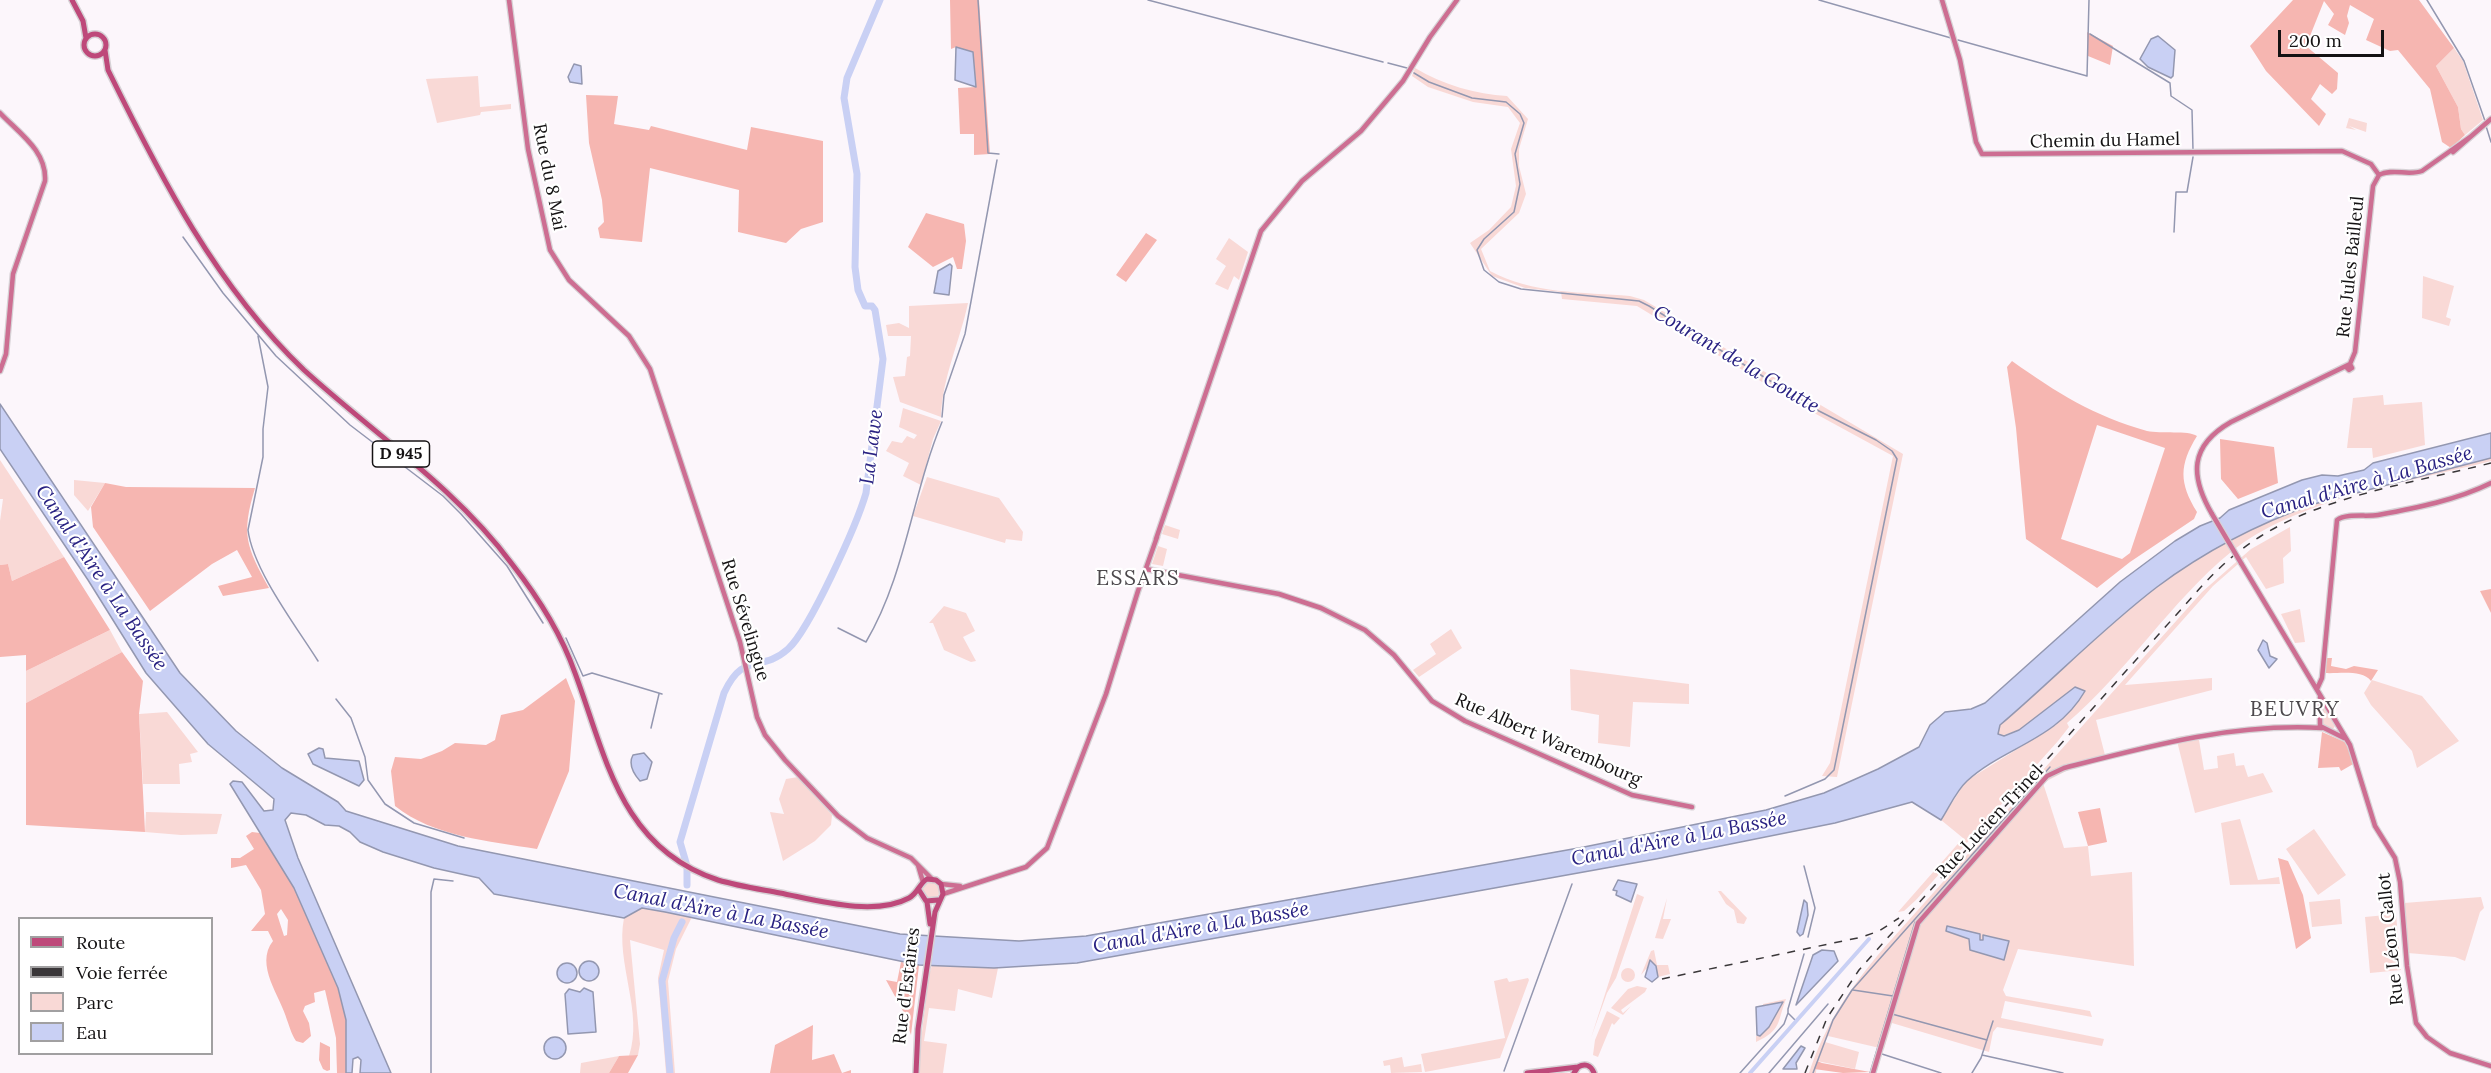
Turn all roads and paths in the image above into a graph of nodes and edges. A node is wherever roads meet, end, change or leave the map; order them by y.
1 (72, 0) edge
2 (509, 0) edge
3 (1457, 0) edge
4 (1942, 0) edge
5 (83, 21) junction
6 (95, 33) junction
7 (86, 38) junction
8 (105, 50) junction
9 (94, 56) junction
10 (108, 70) junction
11 (0, 113) edge
12 (2487, 123) edge
13 (2379, 175) junction
14 (622, 329) joint
15 (2348, 365) joint
16 (0, 371) edge
17 (2491, 483) edge
18 (1146, 569) junction
19 (2321, 673) junction
20 (2313, 683) junction
21 (2317, 689) junction
22 (2320, 695) junction
23 (2327, 705) junction
24 (2319, 706) junction
25 (2318, 726) junction
26 (2338, 727) junction
27 (2333, 733) junction
28 (2344, 738) junction
29 (1692, 807) dead end
30 (916, 862) junction
31 (932, 879) junction
32 (923, 882) junction
33 (941, 884) junction
34 (963, 886) junction
35 (919, 890) junction
36 (943, 894) junction
37 (902, 900) junction
38 (938, 900) junction
39 (926, 901) junction
40 (930, 933) junction
41 (2491, 1066) edge
42 (1576, 1070) edge
43 (914, 1073) edge
44 (1527, 1073) edge
45 (1542, 1073) edge
46 (1558, 1073) edge
47 (1594, 1073) edge
48 (1873, 1073) edge

1 - 5 main road
2 - 14 street, Rue du 8 Mai
3 - 18 street
4 - 13 street, Chemin du Hamel
5 - 6 main road
5 - 7 main road
6 - 7 main road
6 - 8 main road
7 - 9 main road
8 - 9 main road
8 - 10 main road, D 945
9 - 10 main road, D 945
10 - 37 main road, D 945
11 - 16 street
12 - 13 street
13 - 15 street, Rue Jules Bailleul
14 - 30 street, Rue Sévelingue
15 - 20 street, Rue Léon Gallot, bridge
17 - 19 street
18 - 29 street, Rue Albert Warembourg
18 - 34 street
19 - 20 street
19 - 21 street
20 - 21 street, Rue Léon Gallot
21 - 22 street, Rue Léon Gallot
22 - 23 street, Rue Léon Gallot
22 - 24 street
23 - 24 street
23 - 26 street, Rue Léon Gallot
24 - 25 street
25 - 27 street
25 - 48 street, Rue Lucien Trinel
26 - 27 street
26 - 28 street, Rue Léon Gallot
27 - 28 street
28 - 41 street, Rue Léon Gallot
30 - 31 street, Rue Sévelingue
30 - 32 street
31 - 32 main road
31 - 33 main road
32 - 35 main road
33 - 34 street
33 - 36 main road
34 - 36 street
35 - 37 main road, D 945
35 - 39 main road
36 - 38 main road
37 - 39 main road, D 945
38 - 39 main road
38 - 40 main road, Rue d'Estaires
39 - 40 main road, Rue d'Estaires
40 - 43 main road
42 - 44 main road
42 - 47 main road
45 - 46 main road

